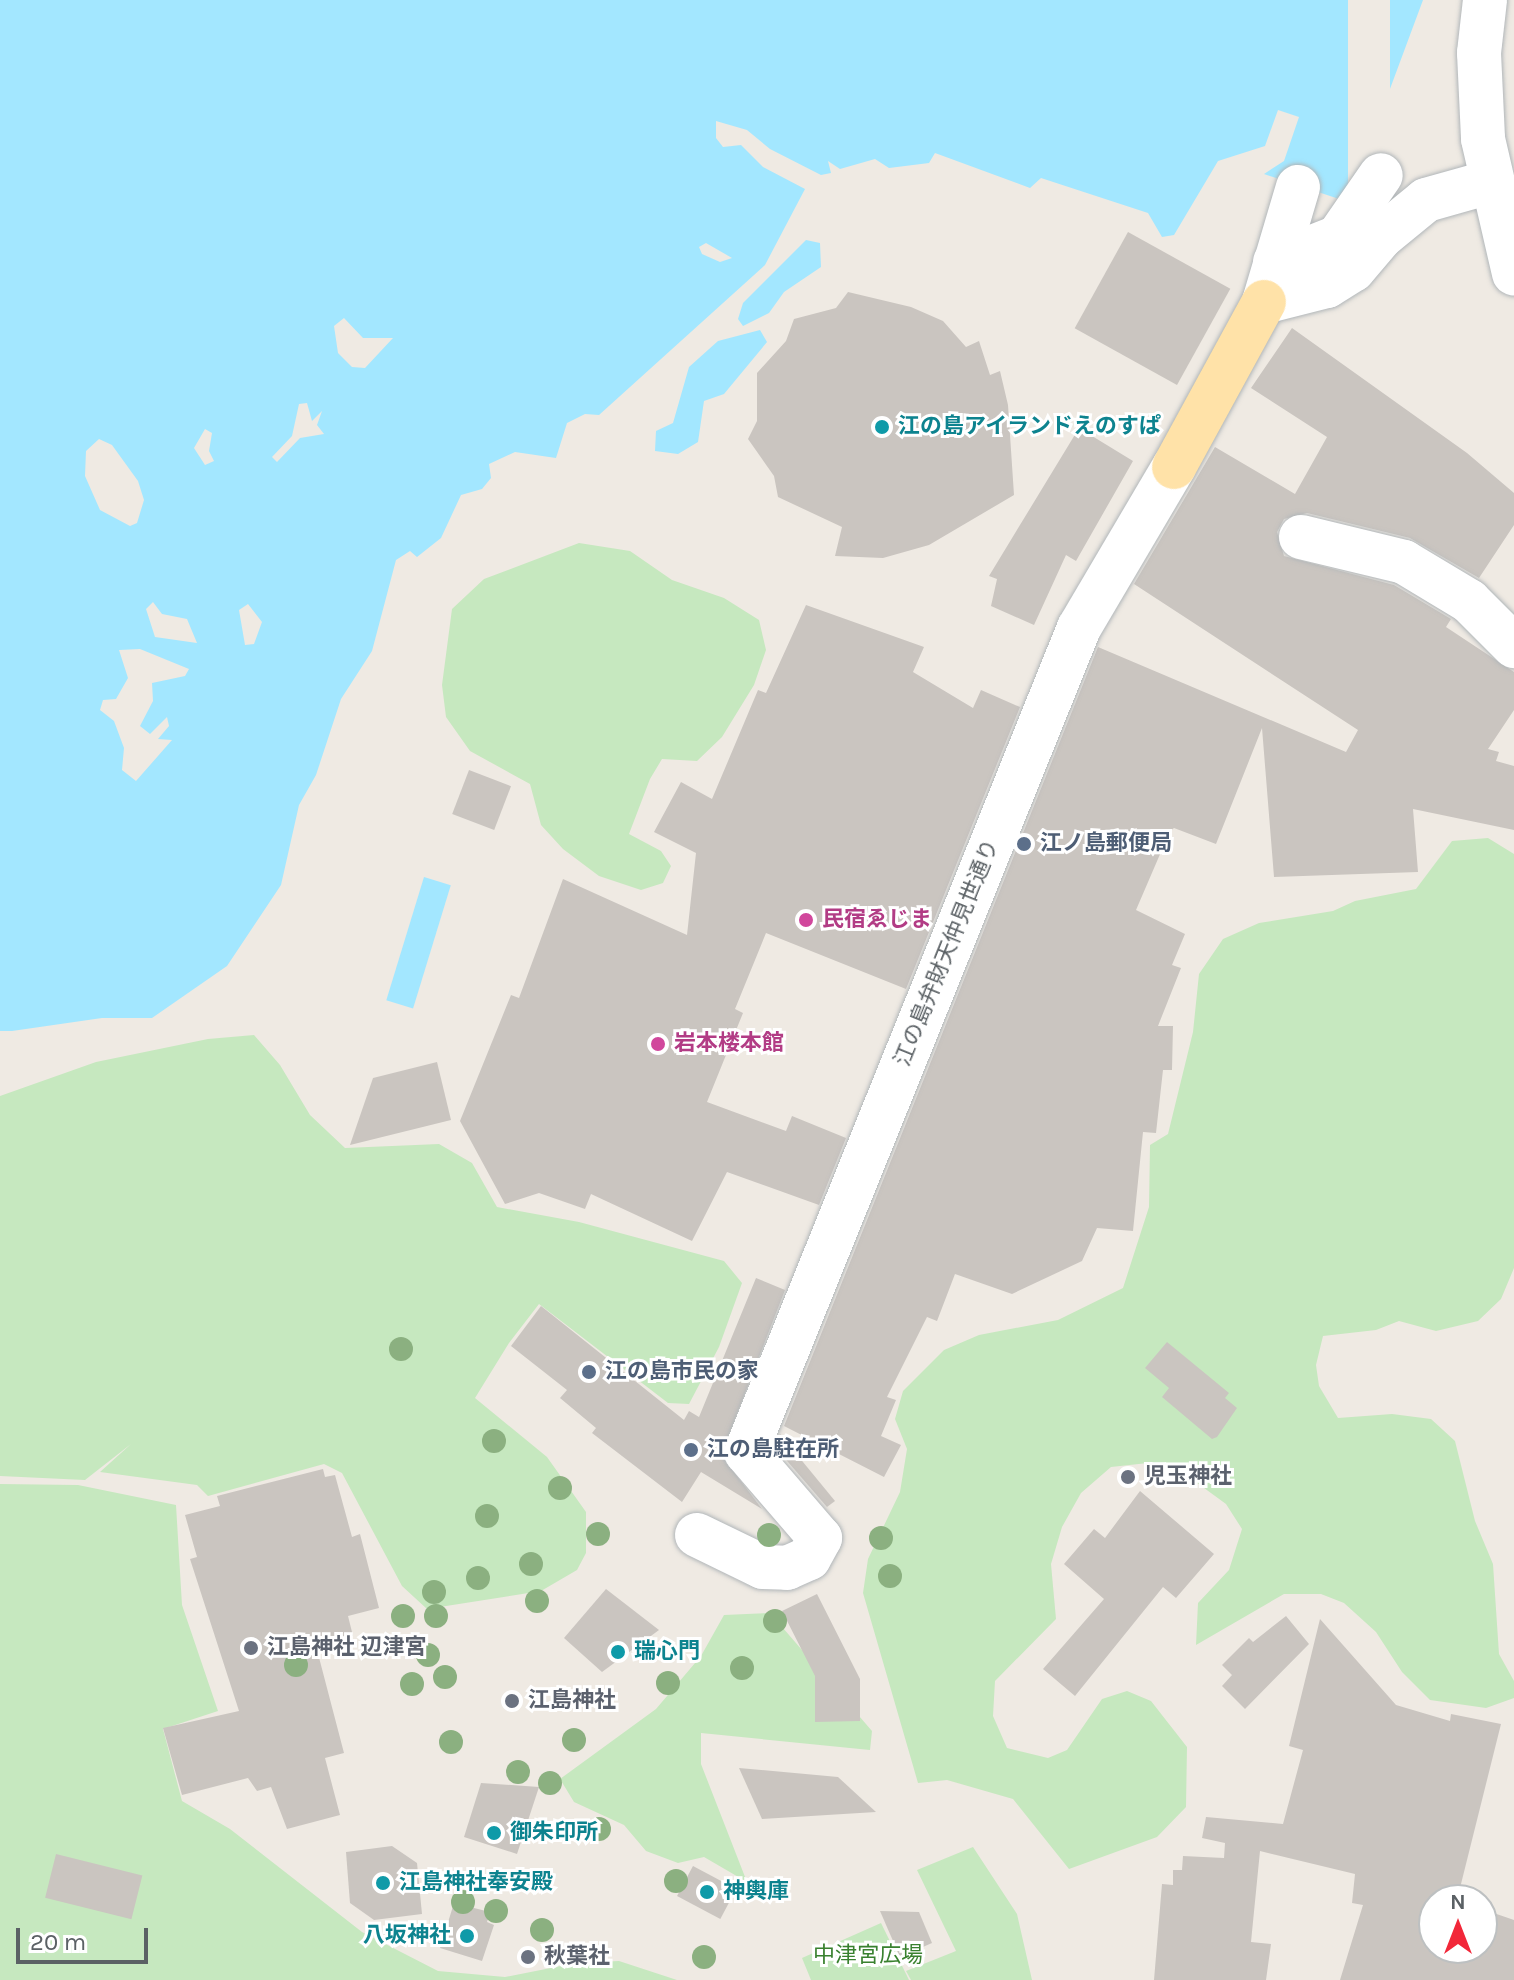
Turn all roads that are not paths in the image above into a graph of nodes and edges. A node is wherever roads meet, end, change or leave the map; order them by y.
1 (1485, 0) edge
2 (1381, 175) dead end
3 (1490, 182) junction
4 (1298, 187) dead end
5 (1511, 253) edge
6 (1269, 282) junction
7 (1174, 467) joint
8 (1301, 537) dead end
9 (1514, 646) edge
10 (697, 1535) dead end

1 - 3 street
2 - 6 street
3 - 5 street
3 - 6 street
4 - 6 street
6 - 7 main road
7 - 10 street, 江の島弁財天仲見世通り
8 - 9 street

